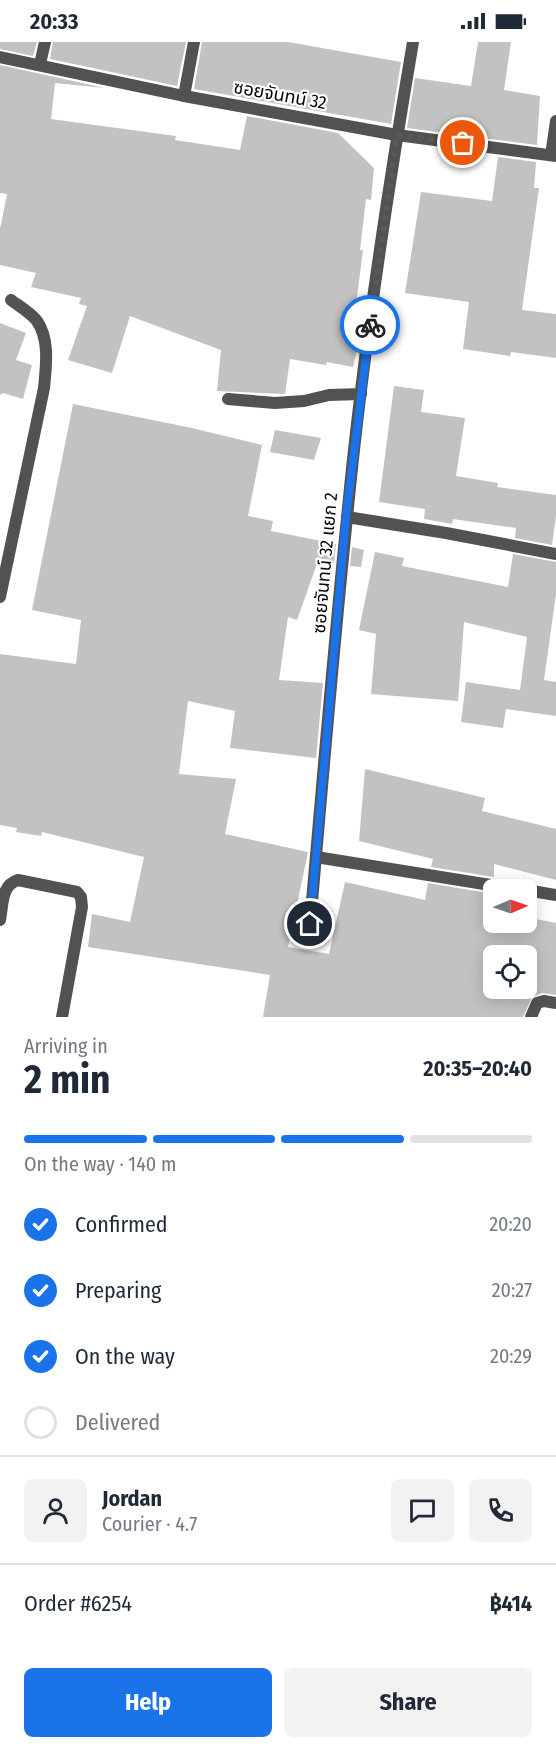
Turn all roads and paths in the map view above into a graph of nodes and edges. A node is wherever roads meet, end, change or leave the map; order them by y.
1 (45, 42) edge
2 (194, 42) edge
3 (413, 42) edge
4 (0, 57) edge
5 (40, 64) junction
6 (184, 96) junction
7 (556, 122) edge
8 (397, 135) junction
9 (554, 155) edge
10 (11, 300) dead end
11 (361, 394) junction
12 (228, 399) dead end
13 (346, 517) junction
14 (556, 554) edge
15 (2, 572) edge
16 (0, 597) edge
17 (316, 857) junction
18 (483, 883) edge
19 (537, 892) edge
20 (556, 895) edge
21 (0, 920) edge
22 (310, 924) dead end
23 (556, 1003) edge
24 (532, 1014) edge
25 (62, 1017) edge

1 - 5 street
2 - 6 street
3 - 8 street, ซอยจันทน์ 32 แยก 2
4 - 5 street, ซอยจันทน์ 32
5 - 6 street, ซอยจันทน์ 32
6 - 8 street, ซอยจันทน์ 32
7 - 9 street
8 - 9 street, ซอยจันทน์ 32
8 - 11 street, ซอยจันทน์ 32 แยก 2
10 - 15 street
11 - 12 street
11 - 13 street, ซอยจันทน์ 32 แยก 2
13 - 14 street
13 - 17 street, ซอยจันทน์ 32 แยก 2
15 - 16 street
17 - 18 street
17 - 22 street, ซอยจันทน์ 32 แยก 2
19 - 20 street
21 - 25 street
23 - 24 street

